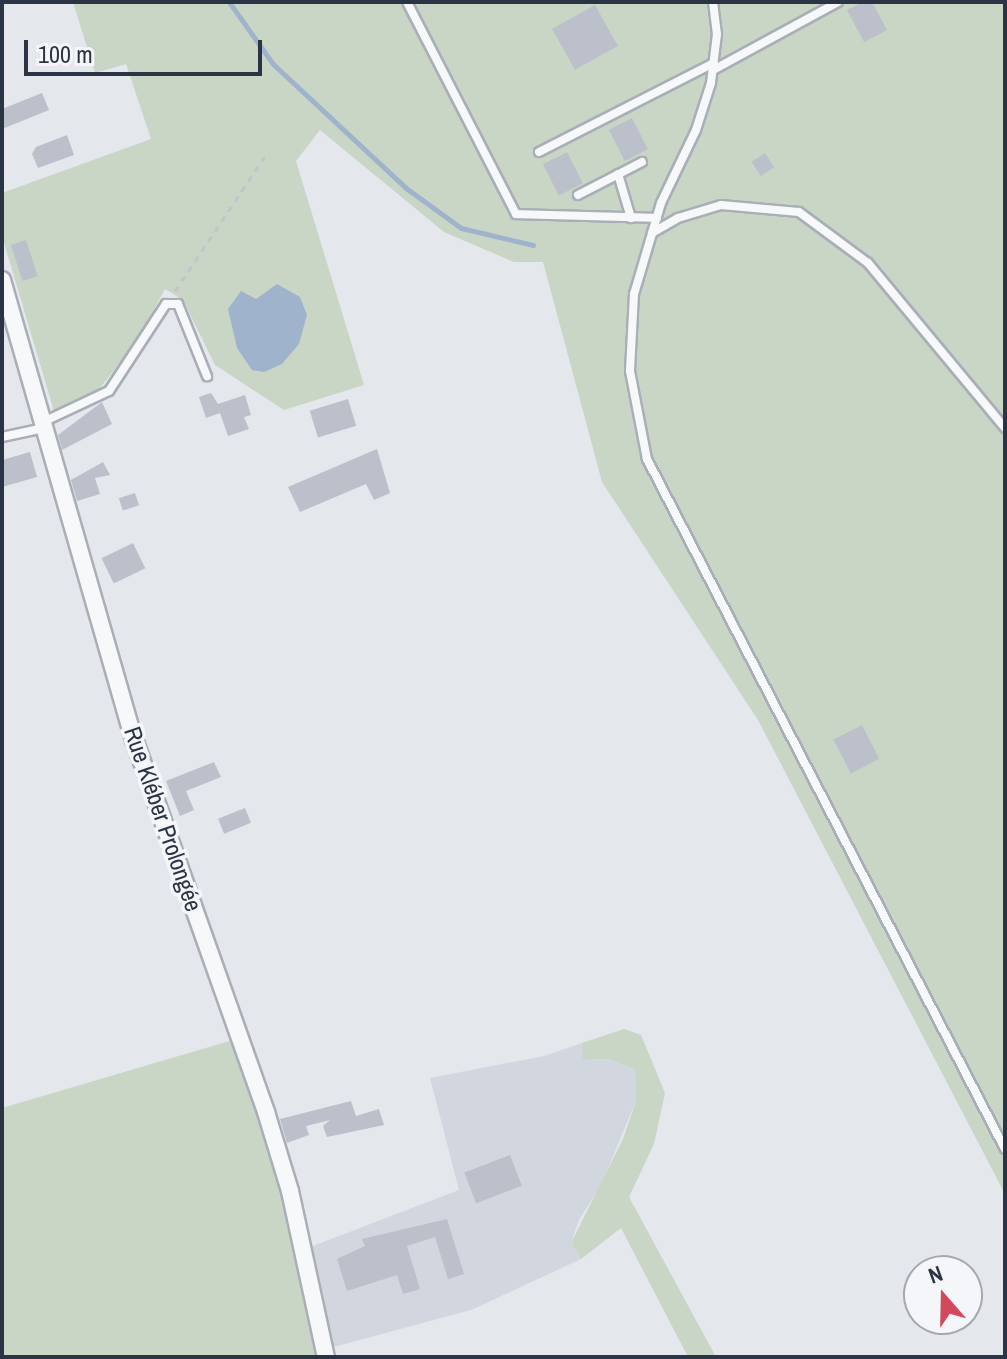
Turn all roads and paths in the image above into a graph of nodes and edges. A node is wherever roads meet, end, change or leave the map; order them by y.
1 (407, 2) edge
2 (713, 2) edge
3 (838, 2) edge
4 (713, 67) junction
5 (539, 152) dead end
6 (265, 156) dead end
7 (642, 162) dead end
8 (618, 174) junction
9 (578, 195) dead end
10 (631, 218) junction
11 (657, 218) junction
12 (652, 233) junction
13 (2, 280) edge
14 (166, 304) junction
15 (207, 376) dead end
16 (44, 425) junction
17 (1005, 428) edge
18 (2, 437) edge
19 (1005, 1149) edge
20 (326, 1357) edge

1 - 10 lane
2 - 4 lane
3 - 4 lane
4 - 5 lane
4 - 11 lane
6 - 14 path
7 - 8 lane
8 - 9 lane
8 - 10 lane
10 - 11 lane
11 - 12 lane
12 - 17 lane
12 - 19 lane
13 - 16 street, Rue Kléber Prolongée
14 - 15 lane
14 - 16 lane
16 - 18 lane
16 - 20 street, Rue Kléber Prolongée

